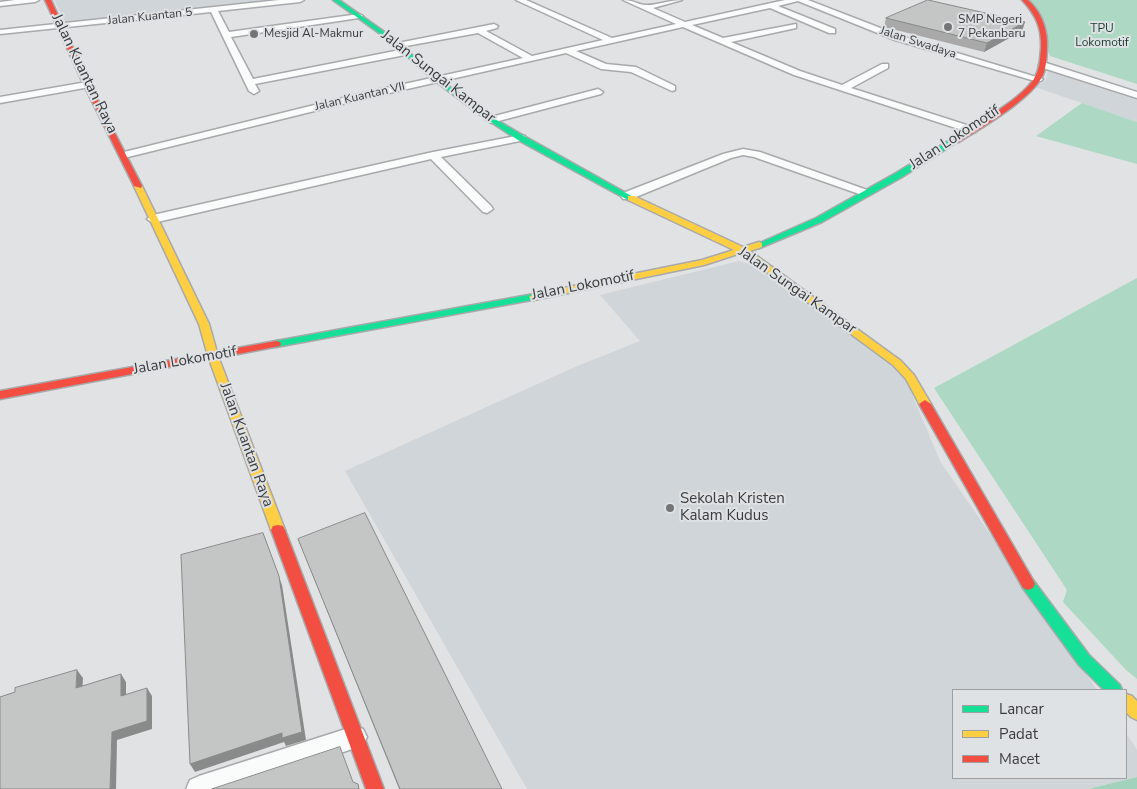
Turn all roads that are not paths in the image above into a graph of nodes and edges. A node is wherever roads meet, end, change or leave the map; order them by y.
1 (35, 0) edge
2 (48, 0) edge
3 (300, 0) edge
4 (336, 0) edge
5 (520, 0) edge
6 (627, 0) edge
7 (678, 0) edge
8 (795, 0) edge
9 (801, 0) edge
10 (806, 0) edge
11 (810, 0) edge
12 (1025, 0) edge
13 (0, 4) edge
14 (772, 6) junction
15 (646, 8) junction
16 (214, 10) junction
17 (359, 16) junction
18 (685, 24) junction
19 (494, 26) dead end
20 (793, 26) dead end
21 (62, 27) junction
22 (477, 29) junction
23 (832, 31) dead end
24 (0, 32) edge
25 (227, 35) junction
26 (612, 41) junction
27 (722, 41) junction
28 (402, 49) junction
29 (568, 51) junction
30 (530, 58) junction
31 (1043, 65) junction
32 (885, 66) dead end
33 (436, 79) junction
34 (1038, 79) junction
35 (250, 82) junction
36 (87, 86) junction
37 (672, 88) dead end
38 (843, 88) junction
39 (598, 92) dead end
40 (255, 93) dead end
41 (1137, 95) edge
42 (0, 100) edge
43 (491, 120) junction
44 (972, 130) junction
45 (521, 138) junction
46 (124, 155) junction
47 (433, 155) junction
48 (866, 193) junction
49 (627, 196) junction
50 (488, 209) dead end
51 (153, 219) junction
52 (744, 251) junction
53 (213, 356) junction
54 (0, 395) edge
55 (1113, 689) edge
56 (1127, 703) edge
57 (1137, 712) edge
58 (355, 738) junction
59 (199, 789) edge
60 (375, 789) edge

1 - 13 street
2 - 21 street, Jalan Kuantan Raya
3 - 16 street, Jalan Kuantan 5
4 - 17 street, Jalan Sungai Kampar
5 - 26 street
6 - 15 street
7 - 15 street
8 - 14 street, Jalan Kuantan VII
9 - 10 street, Jalan Swadaya
10 - 11 street
10 - 34 street, Jalan Swadaya
12 - 31 street, Jalan Lokomotif
14 - 18 street, Jalan Kuantan VII
14 - 23 street
15 - 18 street
16 - 21 street, Jalan Kuantan 5
16 - 25 street
17 - 25 street
17 - 28 street, Jalan Sungai Kampar
18 - 26 street, Jalan Kuantan VII
18 - 27 street
19 - 22 street
20 - 27 street
21 - 24 street, Jalan Kuantan 5
21 - 36 street, Jalan Kuantan Raya
22 - 28 street
22 - 30 street
25 - 35 street
26 - 29 street, Jalan Kuantan VII
27 - 38 street
28 - 33 street, Jalan Sungai Kampar
28 - 35 street
29 - 30 street, Jalan Kuantan VII
29 - 37 street
30 - 33 street, Jalan Kuantan VII
31 - 34 street, Jalan Lokomotif
31 - 41 street
32 - 38 street
33 - 43 street, Jalan Sungai Kampar
33 - 46 street, Jalan Kuantan VII
34 - 44 street, Jalan Lokomotif
35 - 40 street
36 - 42 street
36 - 46 street, Jalan Kuantan Raya
38 - 44 street
39 - 43 street
43 - 45 street, Jalan Sungai Kampar
44 - 48 street, Jalan Lokomotif
45 - 47 street
45 - 49 street, Jalan Sungai Kampar
46 - 51 street, Jalan Kuantan Raya
47 - 50 street
47 - 51 street
48 - 49 street
48 - 52 street, Jalan Lokomotif
49 - 52 street, Jalan Sungai Kampar
51 - 53 street, Jalan Kuantan Raya
52 - 53 street, Jalan Lokomotif
52 - 55 street, Jalan Sungai Kampar
53 - 54 street, Jalan Lokomotif
53 - 58 street, Jalan Kuantan Raya
56 - 57 street
58 - 59 street
58 - 60 street, Jalan Kuantan Raya

